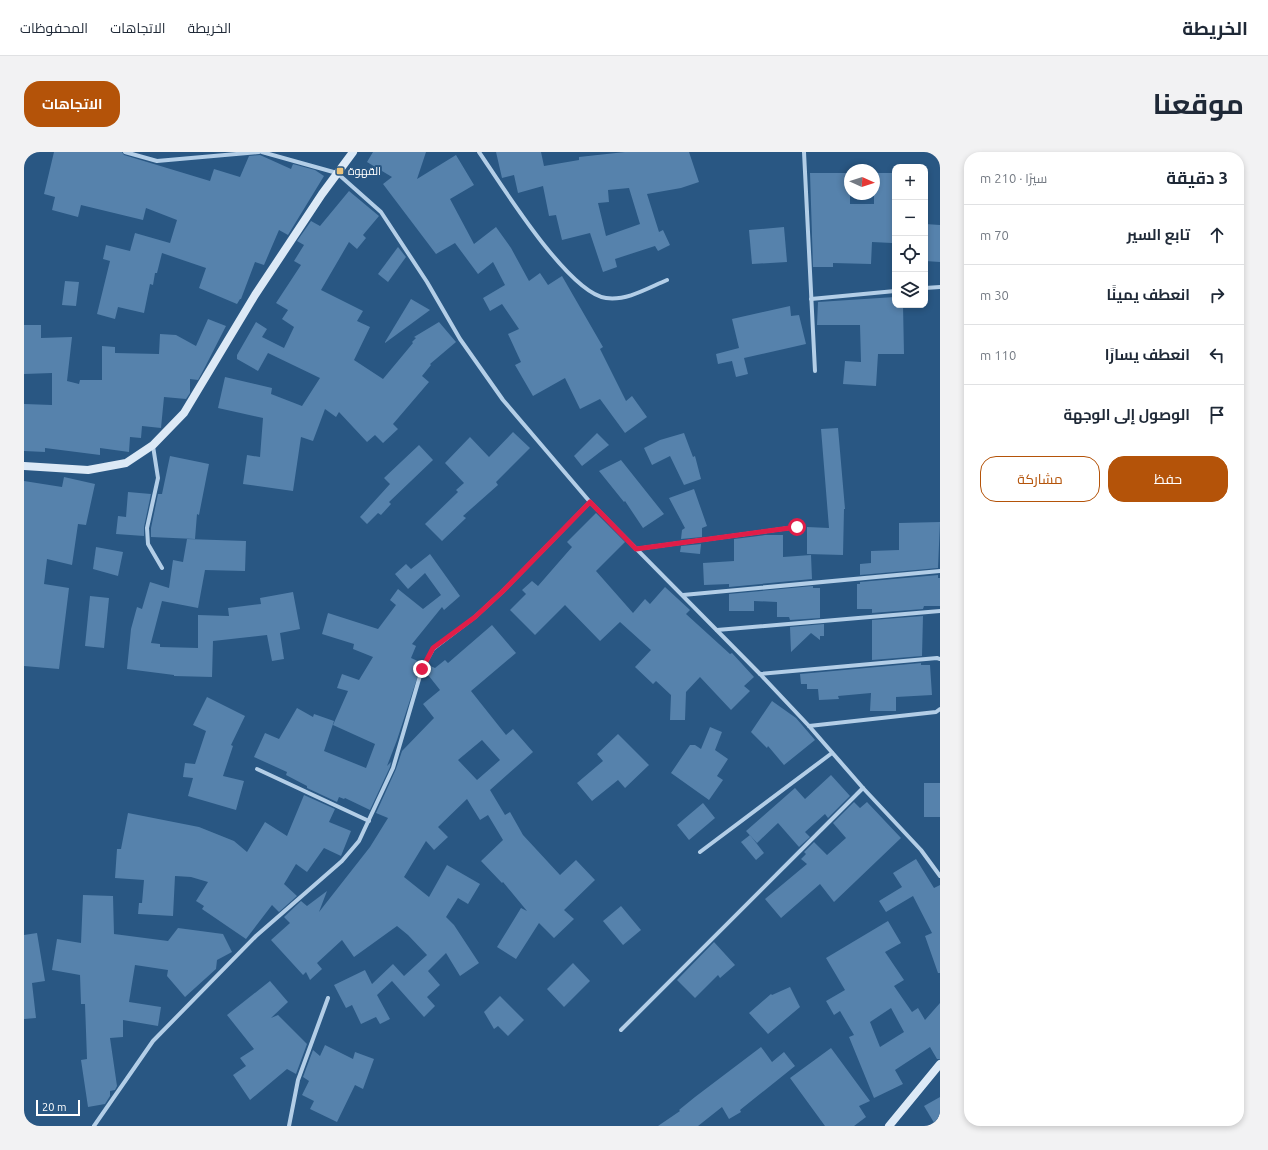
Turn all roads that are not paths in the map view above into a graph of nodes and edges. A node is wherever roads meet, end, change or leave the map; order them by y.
1 (125, 152) edge
2 (259, 152) edge
3 (262, 152) edge
4 (353, 152) edge
5 (479, 152) edge
6 (804, 152) edge
7 (337, 173) junction
8 (667, 280) dead end
9 (940, 286) edge
10 (928, 288) edge
11 (892, 291) edge
12 (811, 299) junction
13 (815, 371) dead end
14 (153, 446) junction
15 (24, 466) edge
16 (590, 502) junction
17 (797, 527) dead end
18 (636, 549) junction
19 (162, 568) dead end
20 (940, 571) edge
21 (683, 595) junction
22 (940, 611) edge
23 (717, 630) junction
24 (940, 660) edge
25 (760, 674) junction
26 (940, 709) edge
27 (809, 726) junction
28 (832, 753) junction
29 (257, 769) dead end
30 (863, 788) junction
31 (369, 821) junction
32 (700, 852) dead end
33 (940, 876) edge
34 (328, 998) dead end
35 (621, 1030) dead end
36 (940, 1064) edge
37 (94, 1126) edge
38 (289, 1126) edge
39 (889, 1126) edge

1 - 2 street
3 - 7 street
4 - 7 street
5 - 8 street
6 - 12 street
7 - 14 street
7 - 16 street
9 - 10 street
11 - 12 street
12 - 13 street
14 - 15 street
14 - 19 street
16 - 18 street
16 - 31 street
17 - 18 street
18 - 21 street
20 - 21 street
21 - 23 street
22 - 23 street
23 - 25 street
24 - 25 street
25 - 27 street
26 - 27 street
27 - 28 street
28 - 30 street
28 - 32 street
29 - 31 street
30 - 33 street
30 - 35 street
31 - 37 street
34 - 38 street
36 - 39 street

